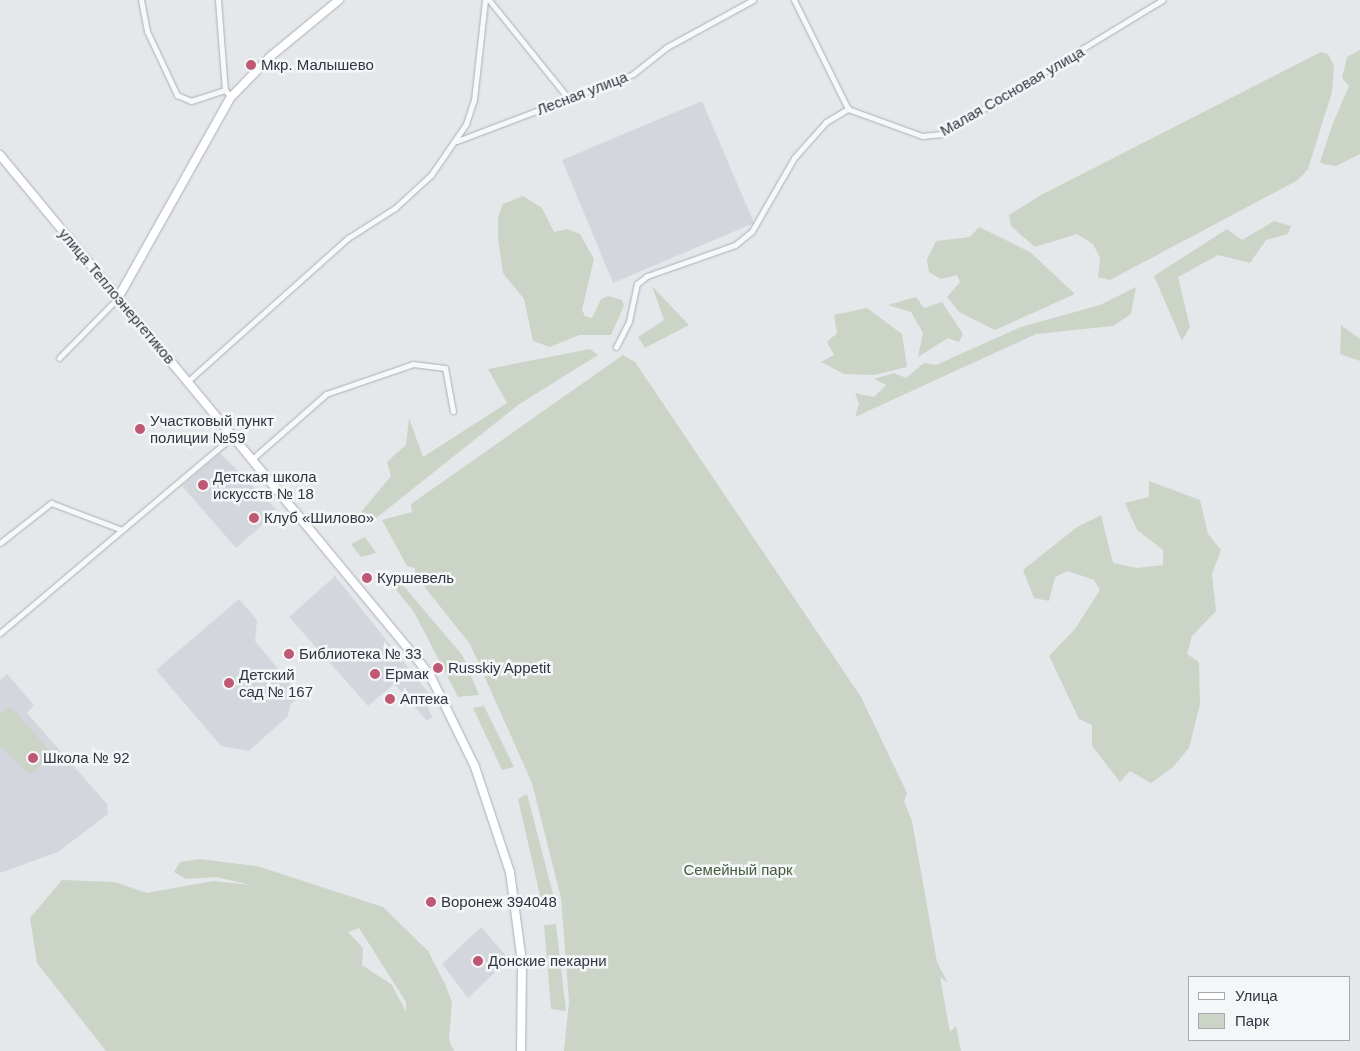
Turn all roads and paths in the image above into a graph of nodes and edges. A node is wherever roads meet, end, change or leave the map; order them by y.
1 (141, 0) edge
2 (218, 0) edge
3 (339, 0) edge
4 (485, 0) edge
5 (489, 0) edge
6 (753, 0) edge
7 (794, 0) edge
8 (1162, 0) edge
9 (225, 90) junction
10 (231, 97) junction
11 (568, 98) junction
12 (848, 109) junction
13 (456, 141) junction
14 (0, 155) edge
15 (118, 298) junction
16 (616, 347) dead end
17 (59, 358) dead end
18 (188, 381) junction
19 (453, 410) dead end
20 (232, 437) junction
21 (251, 460) junction
22 (122, 530) junction
23 (0, 543) edge
24 (0, 633) edge
25 (521, 1051) edge

1 - 9 street
2 - 9 street
3 - 10 street
4 - 13 street
5 - 11 street
6 - 11 street, Лесная улица
7 - 12 street
8 - 12 street, Малая Сосновая улица
9 - 10 street
10 - 15 street
11 - 13 street, Лесная улица
12 - 16 street
13 - 18 street
14 - 15 street, улица Теплоэнергетиков
15 - 17 street
15 - 18 street, улица Теплоэнергетиков
18 - 20 street, улица Теплоэнергетиков
19 - 21 street
20 - 21 street, улица Теплоэнергетиков
20 - 22 street
21 - 25 street, улица Теплоэнергетиков
22 - 23 street
22 - 24 street

